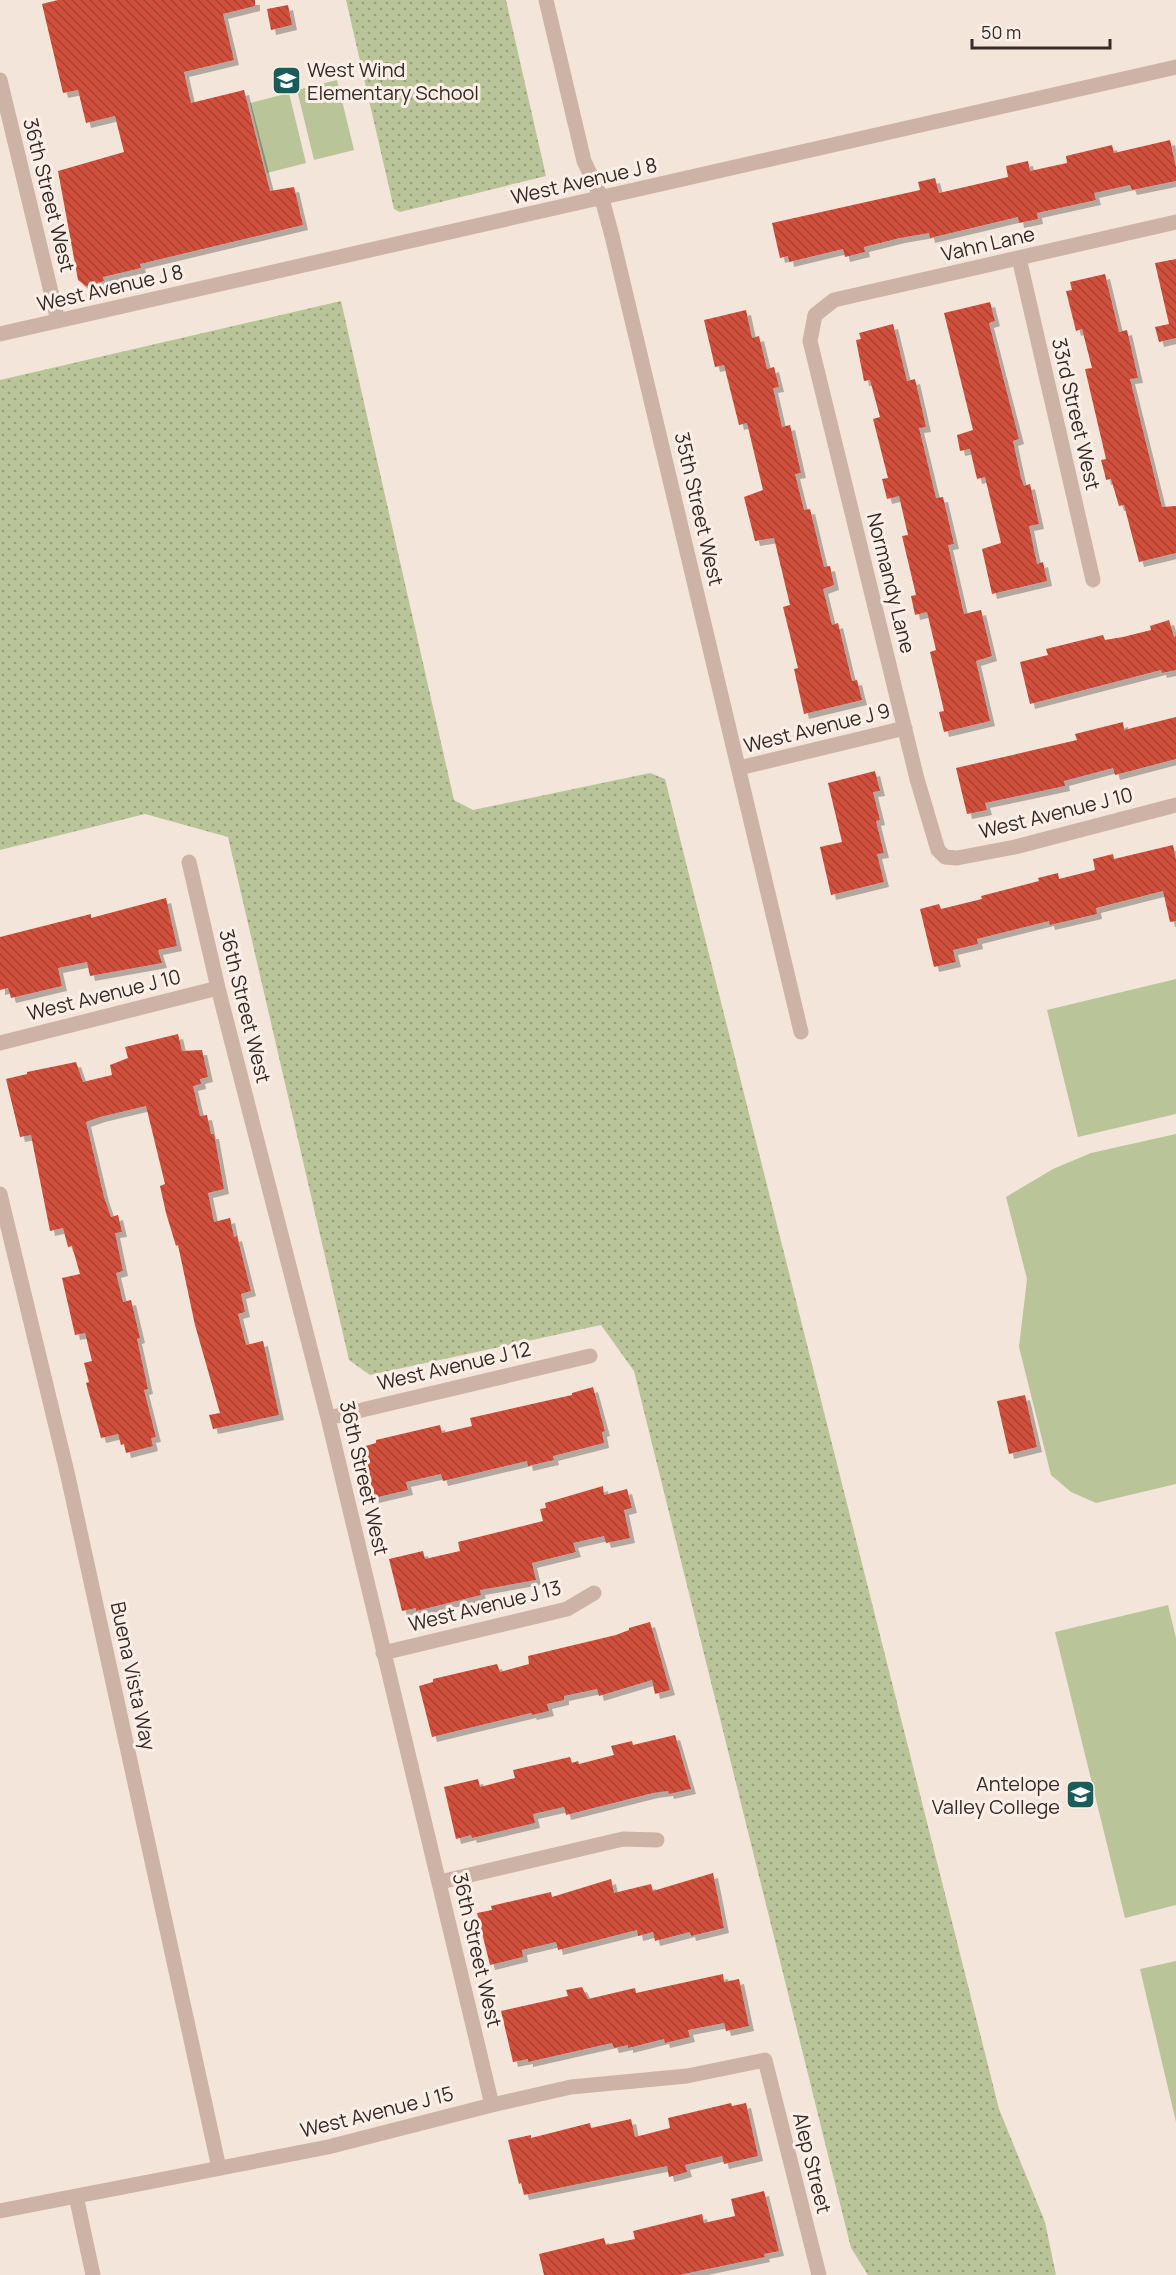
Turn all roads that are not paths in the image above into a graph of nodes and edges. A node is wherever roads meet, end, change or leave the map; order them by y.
1 (546, 0) edge
2 (1176, 67) edge
3 (0, 80) edge
4 (602, 199) junction
5 (1176, 222) edge
6 (1019, 258) junction
7 (815, 315) joint
8 (58, 321) junction
9 (0, 334) edge
10 (1093, 580) dead end
11 (905, 728) junction
12 (738, 768) junction
13 (1176, 805) edge
14 (945, 857) joint
15 (189, 862) dead end
16 (218, 988) junction
17 (801, 1032) dead end
18 (0, 1043) edge
19 (0, 1194) edge
20 (590, 1356) dead end
21 (328, 1418) junction
22 (594, 1593) dead end
23 (383, 1653) junction
24 (657, 1840) dead end
25 (440, 1882) junction
26 (765, 2061) joint
27 (492, 2104) junction
28 (219, 2168) junction
29 (75, 2196) junction
30 (0, 2211) edge
31 (93, 2275) edge
32 (819, 2275) edge

1 - 4 street, 35th Street West
2 - 4 street, West Avenue J 8
3 - 8 street, 36th Street West
4 - 8 street, West Avenue J 8
4 - 12 street, 35th Street West
5 - 6 street, Vahn Lane
6 - 7 street, Vahn Lane
6 - 10 street, 33rd Street West
7 - 11 street, Normandy Lane
8 - 9 street, West Avenue J 8
11 - 12 street, West Avenue J 9
11 - 14 street, Normandy Lane
12 - 17 street, 35th Street West
13 - 14 street, West Avenue J 10
15 - 16 street, 36th Street West
16 - 18 street, West Avenue J 10
16 - 21 street, 36th Street West
19 - 28 street, Buena Vista Way
20 - 21 street, West Avenue J 12
21 - 23 street, 36th Street West
22 - 23 street, West Avenue J 13
23 - 25 street, 36th Street West
24 - 25 street
25 - 27 street, 36th Street West
26 - 27 street, West Avenue J 15
26 - 32 street, Alep Street
27 - 28 street, West Avenue J 15
28 - 29 street, West Avenue J 15
29 - 30 street, West Avenue J 15
29 - 31 street

